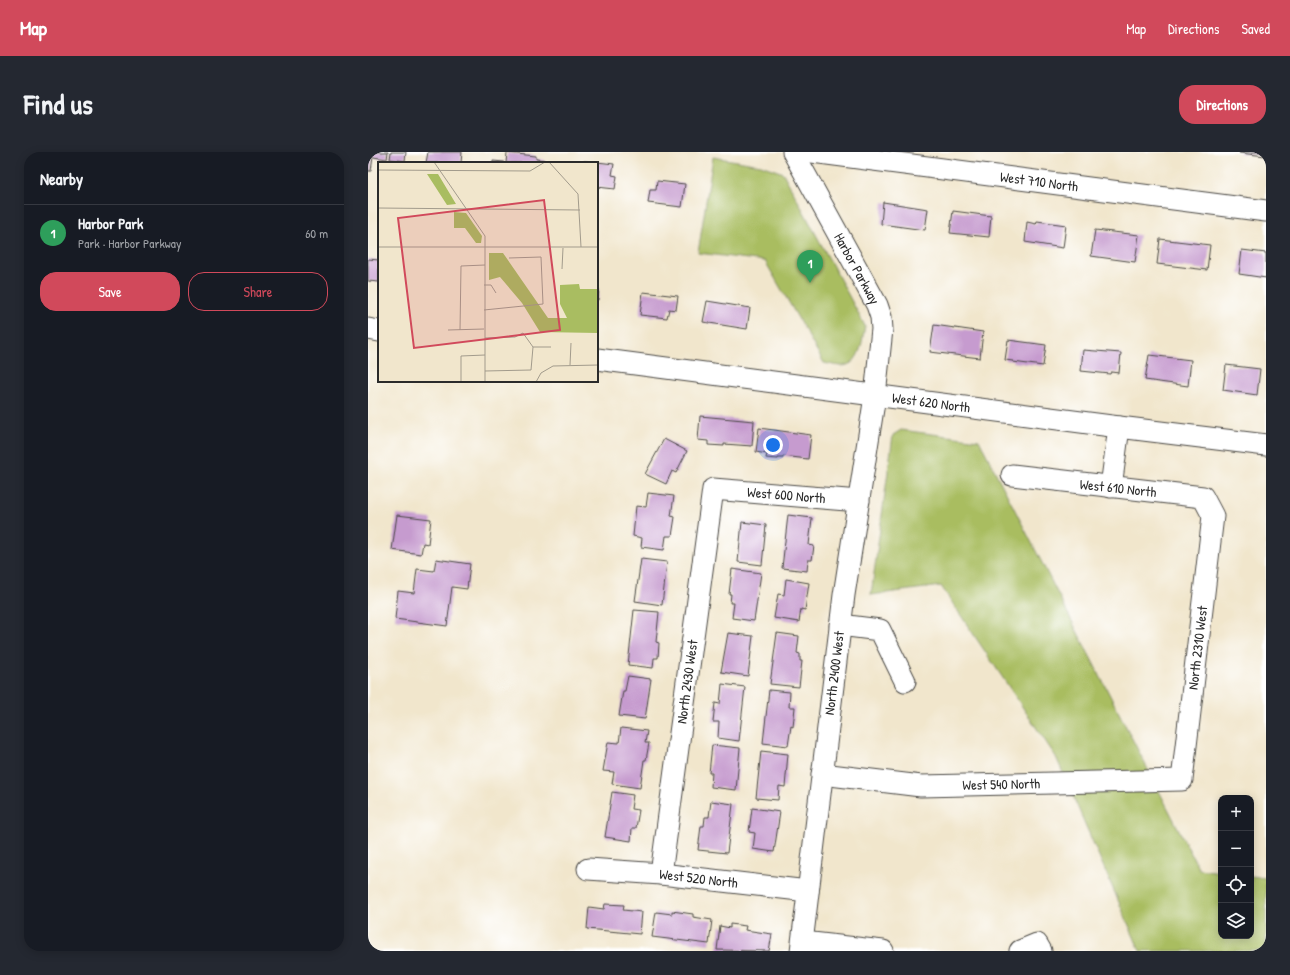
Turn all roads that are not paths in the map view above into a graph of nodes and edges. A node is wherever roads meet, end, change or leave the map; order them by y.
1 (793, 152) edge
2 (812, 152) edge
3 (1266, 211) edge
4 (368, 329) edge
5 (378, 330) edge
6 (598, 359) edge
7 (875, 396) junction
8 (1119, 427) junction
9 (1266, 445) edge
10 (1012, 475) dead end
11 (1111, 487) junction
12 (713, 490) joint
13 (859, 501) junction
14 (1213, 516) joint
15 (840, 625) junction
16 (905, 681) dead end
17 (822, 774) junction
18 (1182, 780) joint
19 (588, 869) dead end
20 (661, 874) junction
21 (808, 892) junction
22 (802, 946) edge
23 (883, 951) edge
24 (1020, 951) edge
25 (1041, 951) edge

1 - 7 street, Harbor Parkway
2 - 3 street, West 710 North
4 - 5 street
6 - 7 street, West 620 North
7 - 8 street, West 620 North
7 - 13 street, North 2400 West
8 - 9 street, West 620 North
8 - 11 street
10 - 11 street, West 610 North
11 - 14 street, West 610 North
12 - 13 street, West 600 North
12 - 20 street, North 2430 West
13 - 15 street, North 2400 West
14 - 18 street, North 2310 West
15 - 16 street
15 - 17 street, North 2400 West
17 - 18 street, West 540 North
17 - 21 street, North 2400 West
19 - 20 street, West 520 North
20 - 21 street, West 520 North
21 - 22 street, North 2400 West
22 - 23 street
24 - 25 street

